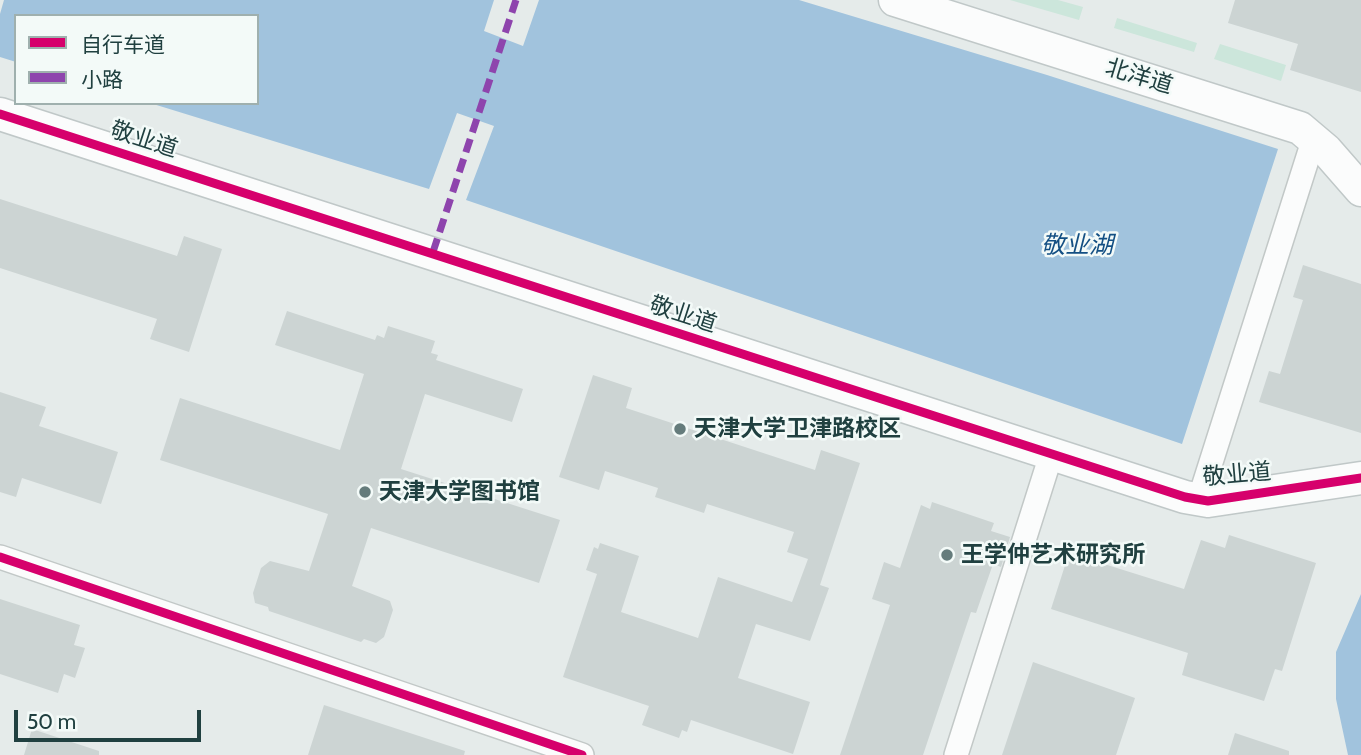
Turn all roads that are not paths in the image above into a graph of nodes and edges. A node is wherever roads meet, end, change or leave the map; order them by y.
1 (895, 0) edge
2 (0, 114) edge
3 (1314, 138) junction
4 (1361, 190) edge
5 (1051, 455) junction
6 (1361, 478) edge
7 (1199, 500) junction
8 (0, 557) edge
9 (582, 755) edge
10 (956, 755) edge

1 - 3 street, 北洋道
2 - 5 street, 敬业道
3 - 4 street, 北洋道
3 - 7 street
5 - 7 street, 敬业道
5 - 10 street
6 - 7 street, 敬业道
8 - 9 street

